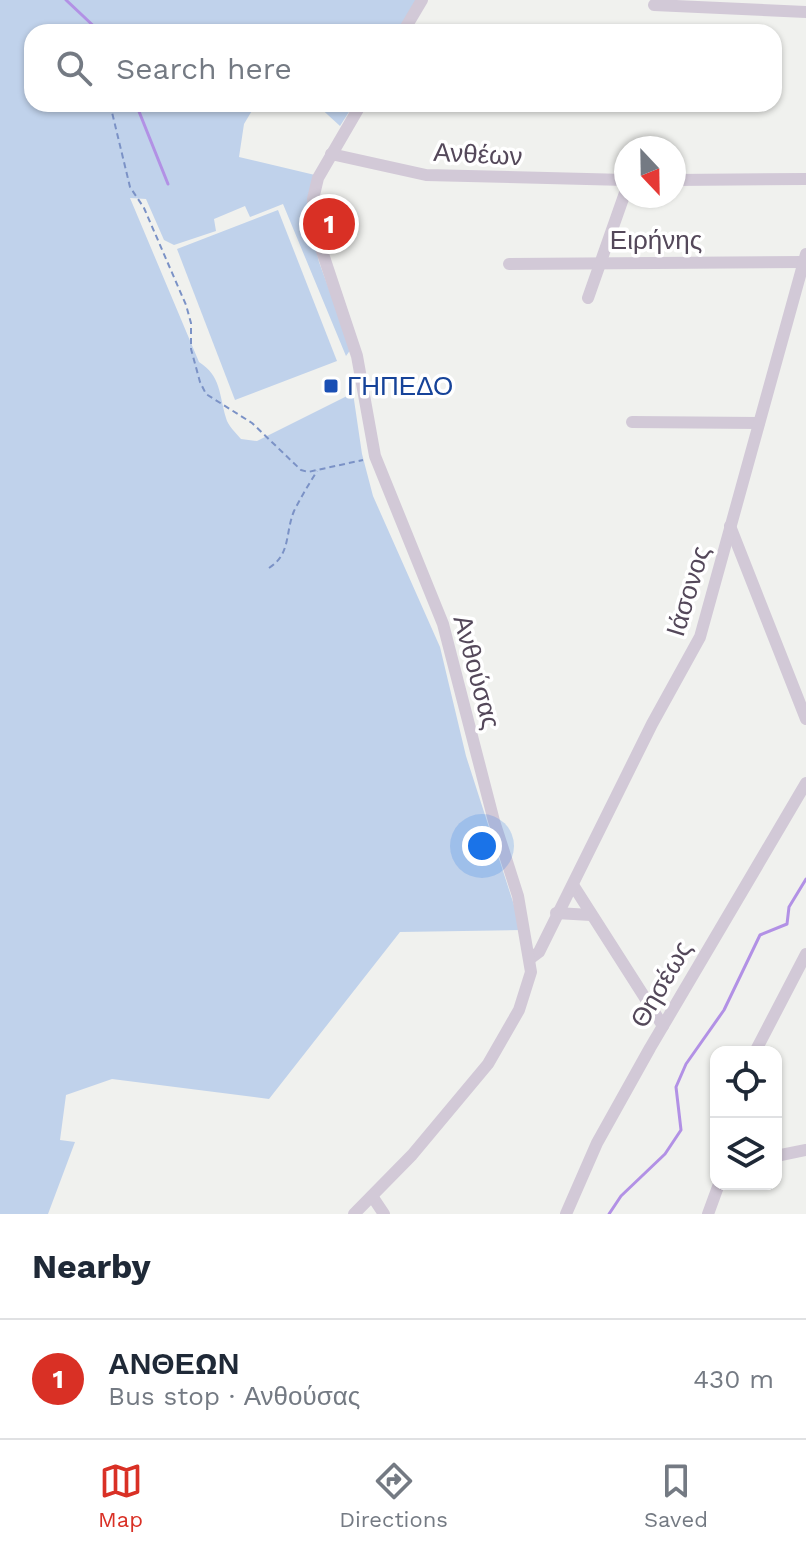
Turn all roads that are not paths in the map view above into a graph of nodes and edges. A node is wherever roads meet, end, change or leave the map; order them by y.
1 (422, 0) edge
2 (654, 5) dead end
3 (806, 12) edge
4 (408, 24) edge
5 (356, 112) edge
6 (331, 154) junction
7 (806, 179) edge
8 (614, 180) edge
9 (686, 180) edge
10 (620, 208) edge
11 (805, 258) edge
12 (603, 262) junction
13 (509, 264) dead end
14 (588, 298) dead end
15 (632, 422) dead end
16 (759, 423) junction
17 (730, 526) junction
18 (805, 713) edge
19 (805, 787) edge
20 (573, 885) junction
21 (556, 913) junction
22 (591, 915) junction
23 (806, 954) edge
24 (531, 958) junction
25 (663, 1026) junction
26 (758, 1046) edge
27 (806, 1150) edge
28 (782, 1155) edge
29 (717, 1190) edge
30 (372, 1196) junction
31 (354, 1214) edge
32 (384, 1214) edge
33 (566, 1214) edge
34 (708, 1214) edge

1 - 4 street
2 - 3 street
5 - 6 street, Ανθούσας
6 - 8 street, Ανθέων
6 - 24 street, Ανθούσας
7 - 9 street
10 - 12 street
11 - 12 street, Ειρήνης
11 - 16 street, Ιάσονος
12 - 13 street, Ειρήνης
12 - 14 street
15 - 16 street
16 - 17 street, Ιάσονος
17 - 18 street
17 - 20 street, Ιάσονος
19 - 25 street, Θησέως
20 - 21 street, Ιάσονος
20 - 22 street
21 - 22 street
21 - 24 street, Ιάσονος
22 - 25 street
23 - 26 street
24 - 30 street, Ανθούσας
25 - 33 street, Θησέως
27 - 28 street
29 - 34 street
30 - 31 street, Ανθούσας
30 - 32 street

